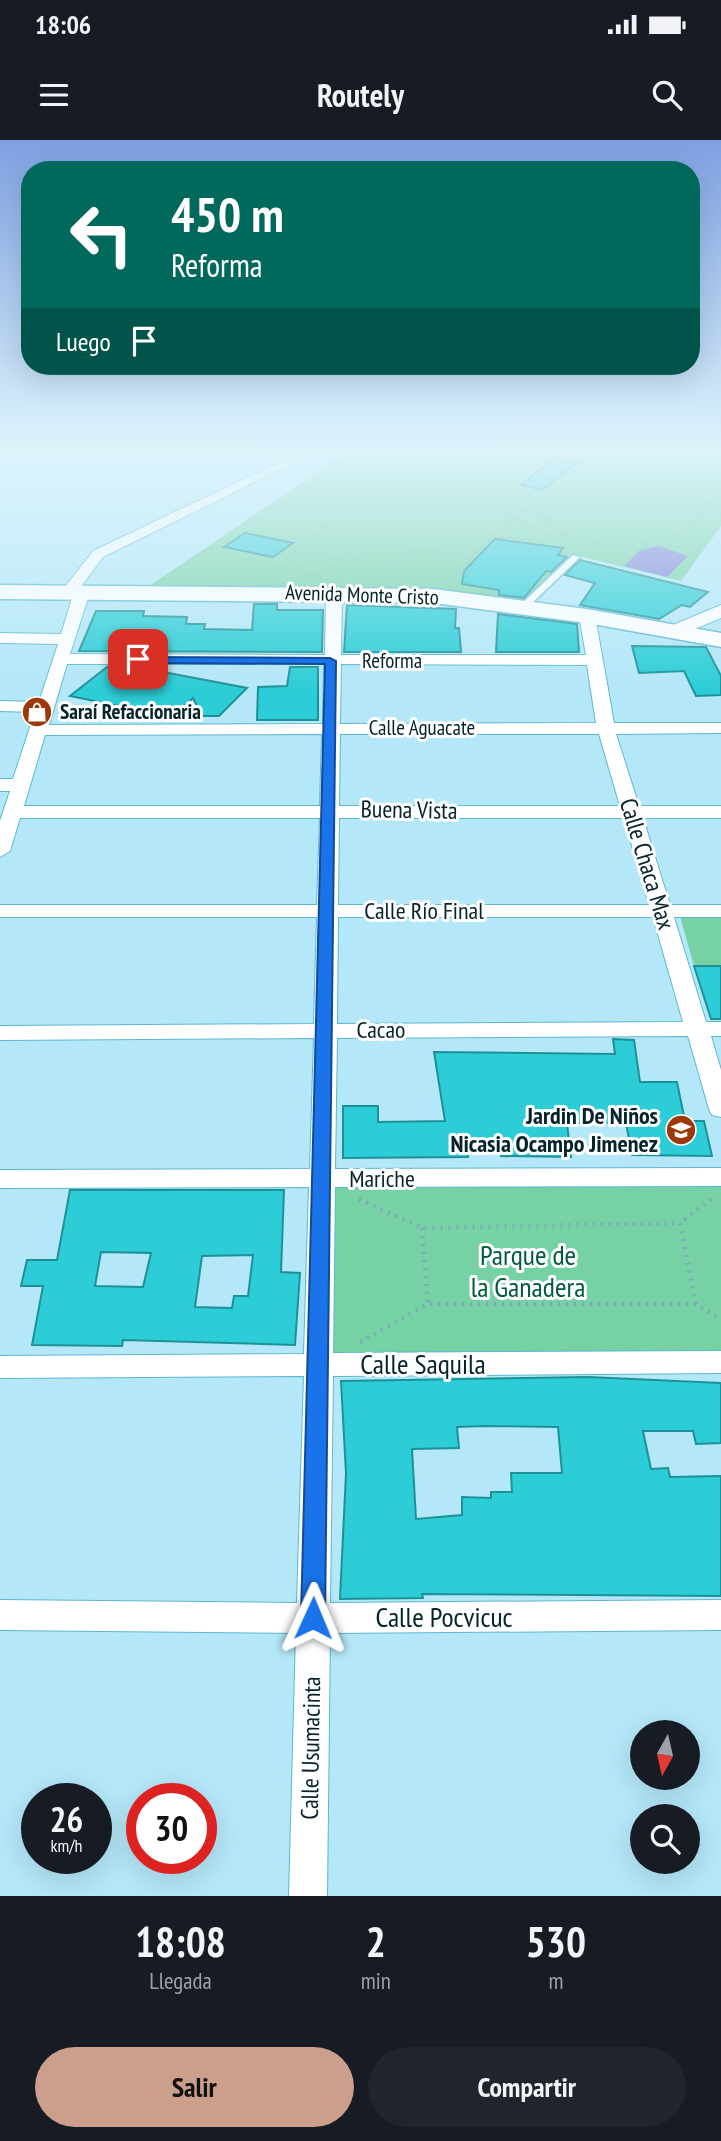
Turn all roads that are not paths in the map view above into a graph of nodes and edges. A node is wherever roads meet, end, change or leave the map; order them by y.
1 (152, 528) edge
2 (576, 557) road end
3 (324, 584) junction
4 (0, 592) edge
5 (76, 592) junction
6 (523, 607) junction
7 (721, 611) edge
8 (587, 616) junction
9 (673, 632) junction
10 (0, 638) edge
11 (67, 639) junction
12 (721, 639) edge
13 (61, 659) junction
14 (596, 660) junction
15 (330, 661) junction
16 (0, 706) edge
17 (46, 707) junction
18 (329, 728) junction
19 (606, 728) junction
20 (721, 728) edge
21 (38, 730) junction
22 (0, 785) edge
23 (21, 785) junction
24 (328, 809) junction
25 (13, 812) junction
26 (721, 812) edge
27 (632, 813) junction
28 (0, 851) edge
29 (0, 911) edge
30 (326, 911) junction
31 (661, 911) junction
32 (721, 911) edge
33 (697, 1029) junction
34 (721, 1029) edge
35 (324, 1030) junction
36 (0, 1033) edge
37 (721, 1109) edge
38 (721, 1177) edge
39 (0, 1179) edge
40 (321, 1180) junction
41 (721, 1362) edge
42 (317, 1365) junction
43 (0, 1367) edge
44 (0, 1615) edge
45 (721, 1615) edge
46 (313, 1618) junction
47 (308, 1896) edge

1 - 5 street
2 - 6 lane
3 - 5 main road, Avenida Monte Cristo
3 - 6 main road, Avenida Monte Cristo
3 - 15 street, Calle Usumacinta
4 - 5 main road, Avenida Monte Cristo
5 - 11 street
6 - 8 main road, Avenida Monte Cristo
7 - 9 street
8 - 9 main road, Avenida Monte Cristo
8 - 14 street, Calle Chaca Max
9 - 12 main road, Avenida Monte Cristo
10 - 11 street
11 - 13 street
13 - 15 street, Reforma
13 - 17 street
14 - 15 street, Reforma
14 - 19 street, Calle Chaca Max
15 - 18 street, Calle Usumacinta
16 - 17 street
17 - 21 street
18 - 19 street, Calle Aguacate
18 - 21 street, Calle Aguacate
18 - 24 street, Calle Usumacinta
19 - 20 street, Calle Aguacate
19 - 27 street, Calle Chaca Max
21 - 23 street
22 - 23 street
23 - 25 street
24 - 25 street, Buena Vista
24 - 27 street, Buena Vista
24 - 30 street, Calle Usumacinta
25 - 28 street
26 - 27 street, Buena Vista
27 - 31 street, Calle Chaca Max
29 - 30 street, Calle Río Final
30 - 31 street, Calle Río Final
30 - 35 street, Calle Usumacinta
31 - 32 street, Calle Río Final
31 - 33 street, Calle Chaca Max
33 - 34 street, Cacao
33 - 35 street, Cacao
33 - 37 street, Calle Chaca Max
35 - 36 street, Cacao
35 - 40 street, Calle Usumacinta
38 - 40 street, Mariche
39 - 40 street, Mariche
40 - 42 street, Calle Usumacinta
41 - 42 street, Calle Saquila
42 - 43 street, Calle Saquila
42 - 46 street, Calle Usumacinta
44 - 46 street, Calle Pocvicuc
45 - 46 street, Calle Pocvicuc
46 - 47 street, Calle Usumacinta

